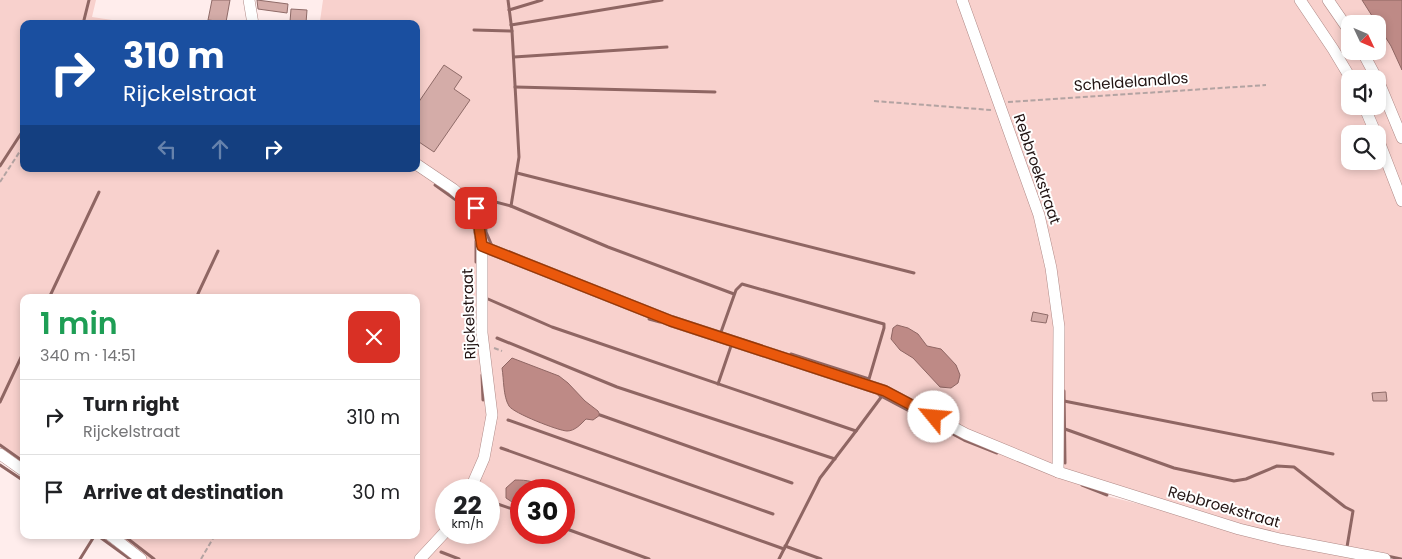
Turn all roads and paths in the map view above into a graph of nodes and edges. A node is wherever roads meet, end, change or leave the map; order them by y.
1 (249, 0) edge
2 (962, 0) edge
3 (1300, 0) edge
4 (1328, 0) edge
5 (1341, 19) edge
6 (253, 20) edge
7 (1346, 70) edge
8 (1266, 85) dead end
9 (874, 101) dead end
10 (1386, 101) edge
11 (1000, 107) junction
12 (1402, 138) edge
13 (20, 151) edge
14 (1386, 160) edge
15 (420, 167) edge
16 (0, 182) edge
17 (1402, 201) edge
18 (482, 246) junction
19 (0, 454) edge
20 (20, 468) edge
21 (1058, 472) junction
22 (475, 479) edge
23 (115, 539) edge
24 (213, 539) edge
25 (435, 543) edge
26 (141, 559) edge
27 (201, 559) edge
28 (420, 559) edge
29 (1385, 559) edge

1 - 6 street
2 - 11 street, Rebbroekstraat
3 - 7 street
4 - 5 street
8 - 11 path, Scheldelandlos
9 - 11 path, Scheldelandlos
10 - 12 street
11 - 21 street, Rebbroekstraat
13 - 16 path
14 - 17 street
15 - 18 street, Rijckelstraat
18 - 21 street, Rebbroekstraat
18 - 22 street, Rijckelstraat
19 - 20 street
21 - 29 street, Rebbroekstraat
23 - 26 street
24 - 27 path
25 - 28 street

